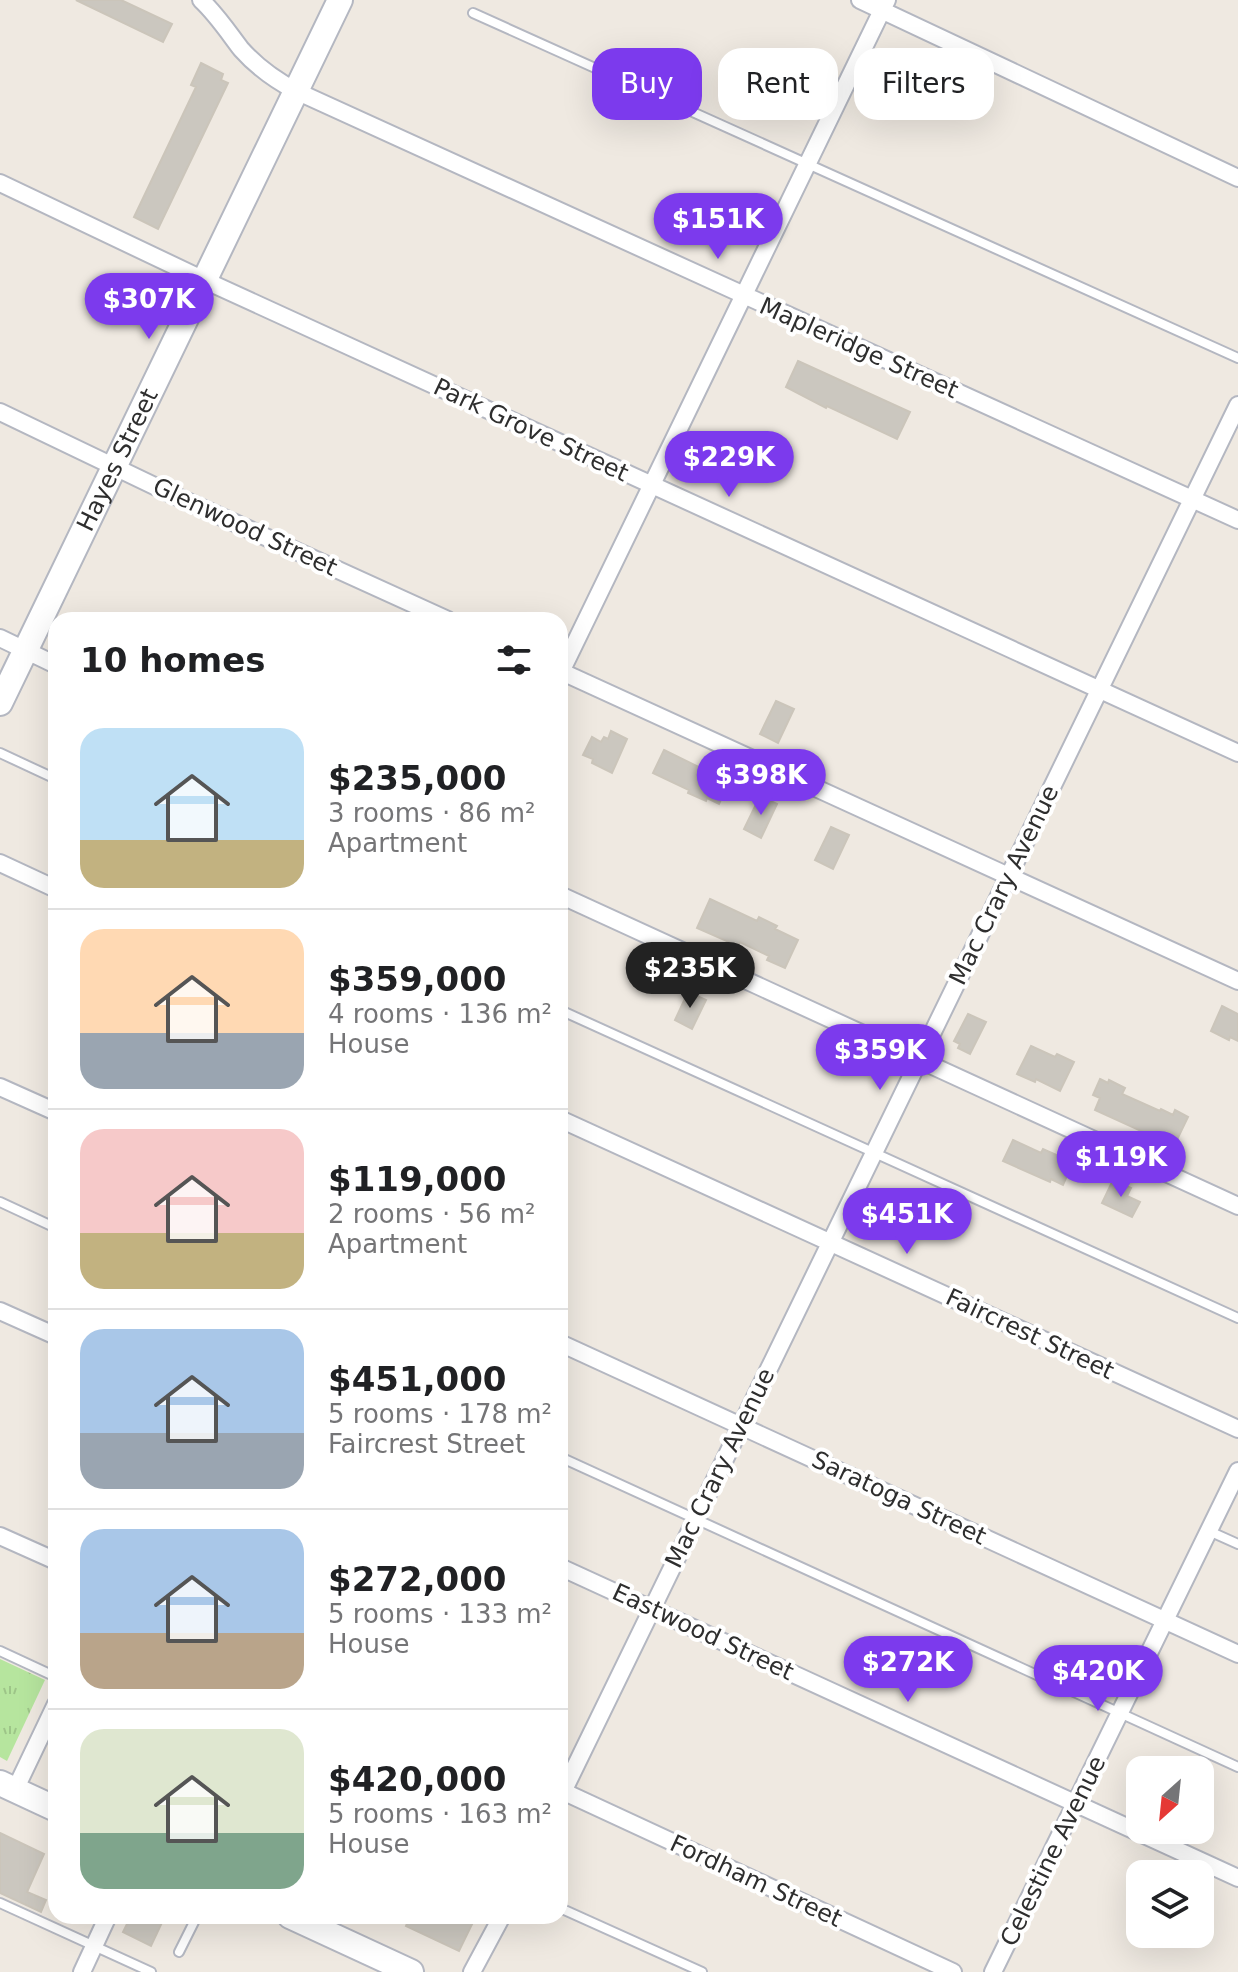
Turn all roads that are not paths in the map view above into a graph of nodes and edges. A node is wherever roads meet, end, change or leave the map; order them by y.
1 (201, 0) edge
2 (340, 0) edge
3 (860, 0) edge
4 (884, 5) edge
5 (473, 13) dead end
6 (296, 91) junction
7 (808, 163) junction
8 (1238, 178) edge
9 (0, 183) edge
10 (204, 280) junction
11 (744, 295) junction
12 (1238, 358) edge
13 (1238, 405) edge
14 (0, 412) edge
15 (114, 467) junction
16 (652, 485) junction
17 (1192, 499) junction
18 (1238, 520) edge
19 (431, 612) edge
20 (0, 638) edge
21 (25, 650) junction
22 (568, 656) edge
23 (48, 661) edge
24 (568, 676) edge
25 (1099, 690) junction
26 (0, 703) edge
27 (0, 753) edge
28 (1238, 753) edge
29 (48, 775) edge
30 (0, 863) edge
31 (1008, 876) junction
32 (48, 885) edge
33 (568, 899) edge
34 (1238, 981) edge
35 (568, 1014) edge
36 (919, 1059) junction
37 (0, 1087) edge
38 (48, 1108) edge
39 (568, 1123) edge
40 (873, 1153) junction
41 (0, 1202) edge
42 (1238, 1206) edge
43 (48, 1224) edge
44 (829, 1242) junction
45 (0, 1311) edge
46 (1238, 1318) edge
47 (48, 1332) edge
48 (568, 1347) edge
49 (740, 1425) junction
50 (1238, 1429) edge
51 (568, 1461) edge
52 (1238, 1471) edge
53 (695, 1518) junction
54 (1209, 1531) junction
55 (0, 1536) edge
56 (1238, 1544) edge
57 (48, 1557) edge
58 (568, 1571) edge
59 (651, 1609) junction
60 (1165, 1620) junction
61 (0, 1651) edge
62 (1238, 1654) edge
63 (48, 1673) edge
64 (1120, 1712) junction
65 (48, 1718) edge
66 (1238, 1767) edge
67 (568, 1779) edge
68 (8, 1786) edge
69 (568, 1796) edge
70 (1076, 1803) junction
71 (48, 1805) edge
72 (1238, 1878) edge
73 (0, 1903) edge
74 (568, 1912) edge
75 (104, 1924) edge
76 (193, 1924) edge
77 (307, 1924) edge
78 (498, 1924) edge
79 (94, 1946) junction
80 (179, 1952) dead end
81 (82, 1972) edge
82 (151, 1972) edge
83 (411, 1972) edge
84 (472, 1972) edge
85 (702, 1972) edge
86 (953, 1972) edge
87 (993, 1972) edge

1 - 6 street, Mapleridge Street
2 - 6 street, Hayes Street
3 - 4 street
4 - 7 street
4 - 8 street
5 - 7 lane
6 - 10 street, Hayes Street
6 - 11 street, Mapleridge Street
7 - 11 street
7 - 12 lane
9 - 10 street, Park Grove Street
10 - 15 street, Hayes Street
10 - 16 street, Park Grove Street
11 - 16 street
11 - 17 street, Mapleridge Street
13 - 17 street, Mac Crary Avenue
14 - 15 street, Glenwood Street
15 - 19 street, Glenwood Street
15 - 21 street, Hayes Street
16 - 22 street
16 - 25 street, Park Grove Street
17 - 18 street, Mapleridge Street
17 - 25 street, Mac Crary Avenue
20 - 21 street
21 - 23 street
21 - 26 street, Hayes Street
24 - 31 street
25 - 28 street, Park Grove Street
25 - 31 street, Mac Crary Avenue
27 - 29 lane
30 - 32 street
31 - 34 street
31 - 36 street, Mac Crary Avenue
33 - 36 street
35 - 40 lane
36 - 40 street, Mac Crary Avenue
36 - 42 street
37 - 38 street
39 - 44 street, Faircrest Street
40 - 44 street, Mac Crary Avenue
40 - 46 lane
41 - 43 lane
44 - 49 street, Mac Crary Avenue
44 - 50 street, Faircrest Street
45 - 47 street
48 - 49 street, Saratoga Street
49 - 53 street, Mac Crary Avenue
49 - 60 street, Saratoga Street
51 - 53 lane
52 - 54 street, Celestine Avenue
53 - 59 street, Mac Crary Avenue
53 - 64 lane
54 - 56 lane
54 - 60 street, Celestine Avenue
55 - 57 street
58 - 59 street, Eastwood Street
59 - 67 street, Mac Crary Avenue
59 - 70 street, Eastwood Street
60 - 62 street, Saratoga Street
60 - 64 street, Celestine Avenue
61 - 63 lane
64 - 66 lane
64 - 70 street, Celestine Avenue
65 - 68 street
68 - 71 street
69 - 86 street, Fordham Street
70 - 72 street, Eastwood Street
70 - 87 street, Celestine Avenue
73 - 79 lane
74 - 85 lane
75 - 79 street
76 - 80 lane
77 - 83 street
78 - 84 street
79 - 81 street
79 - 82 lane

